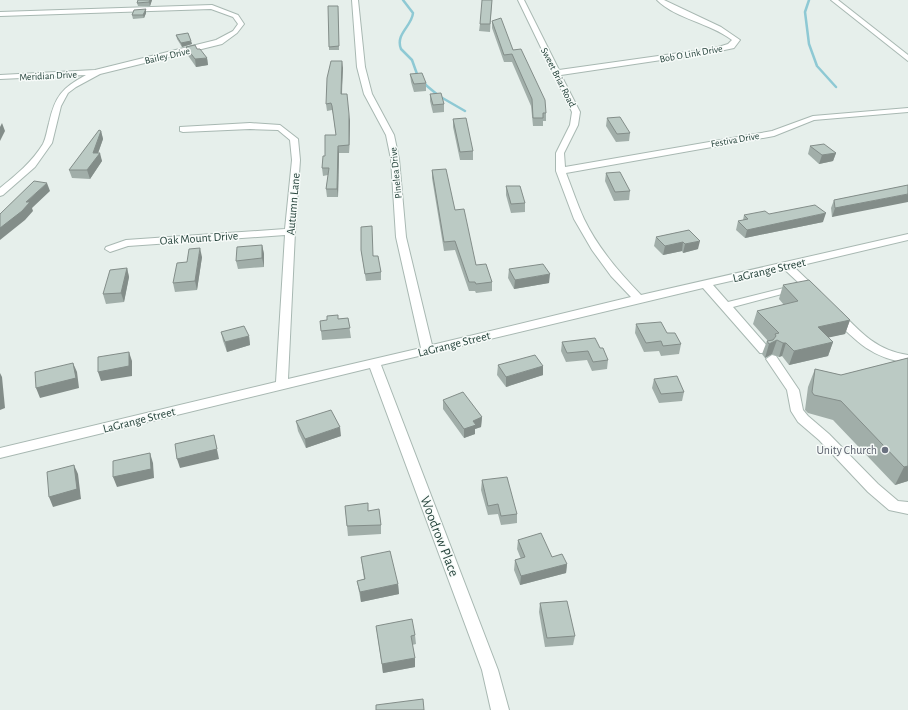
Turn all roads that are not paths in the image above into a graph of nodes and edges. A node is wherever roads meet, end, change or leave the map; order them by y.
1 (355, 0) edge
2 (522, 0) edge
3 (660, 0) edge
4 (834, 0) edge
5 (0, 14) edge
6 (908, 59) edge
7 (97, 72) junction
8 (557, 74) junction
9 (0, 77) edge
10 (908, 110) edge
11 (183, 129) dead end
12 (561, 171) junction
13 (0, 193) edge
14 (290, 232) junction
15 (908, 236) edge
16 (110, 249) dead end
17 (787, 266) junction
18 (706, 284) junction
19 (806, 285) junction
20 (639, 299) junction
21 (724, 306) junction
22 (427, 350) junction
23 (908, 358) edge
24 (375, 364) junction
25 (282, 384) junction
26 (0, 453) edge
27 (908, 508) edge
28 (500, 710) edge

1 - 22 street, Pinelea Drive
2 - 8 street, Sweet Briar Road
3 - 8 street, Bob O Link Drive
4 - 6 street
5 - 7 street, Bailey Drive
7 - 9 street, Meridian Drive
7 - 13 street, Bailey Drive
8 - 12 street, Sweet Briar Road
10 - 12 street, Festiva Drive
11 - 14 street, Autumn Lane
12 - 20 street, Sweet Briar Road
14 - 16 street, Oak Mount Drive
14 - 25 street, Autumn Lane
15 - 17 street, LaGrange Street
17 - 18 street, LaGrange Street
17 - 19 street
18 - 20 street, LaGrange Street
18 - 21 street
19 - 21 street
19 - 23 street
20 - 22 street, LaGrange Street
21 - 27 street
22 - 24 street, LaGrange Street
24 - 25 street, LaGrange Street
24 - 28 street, Woodrow Place
25 - 26 street, LaGrange Street

